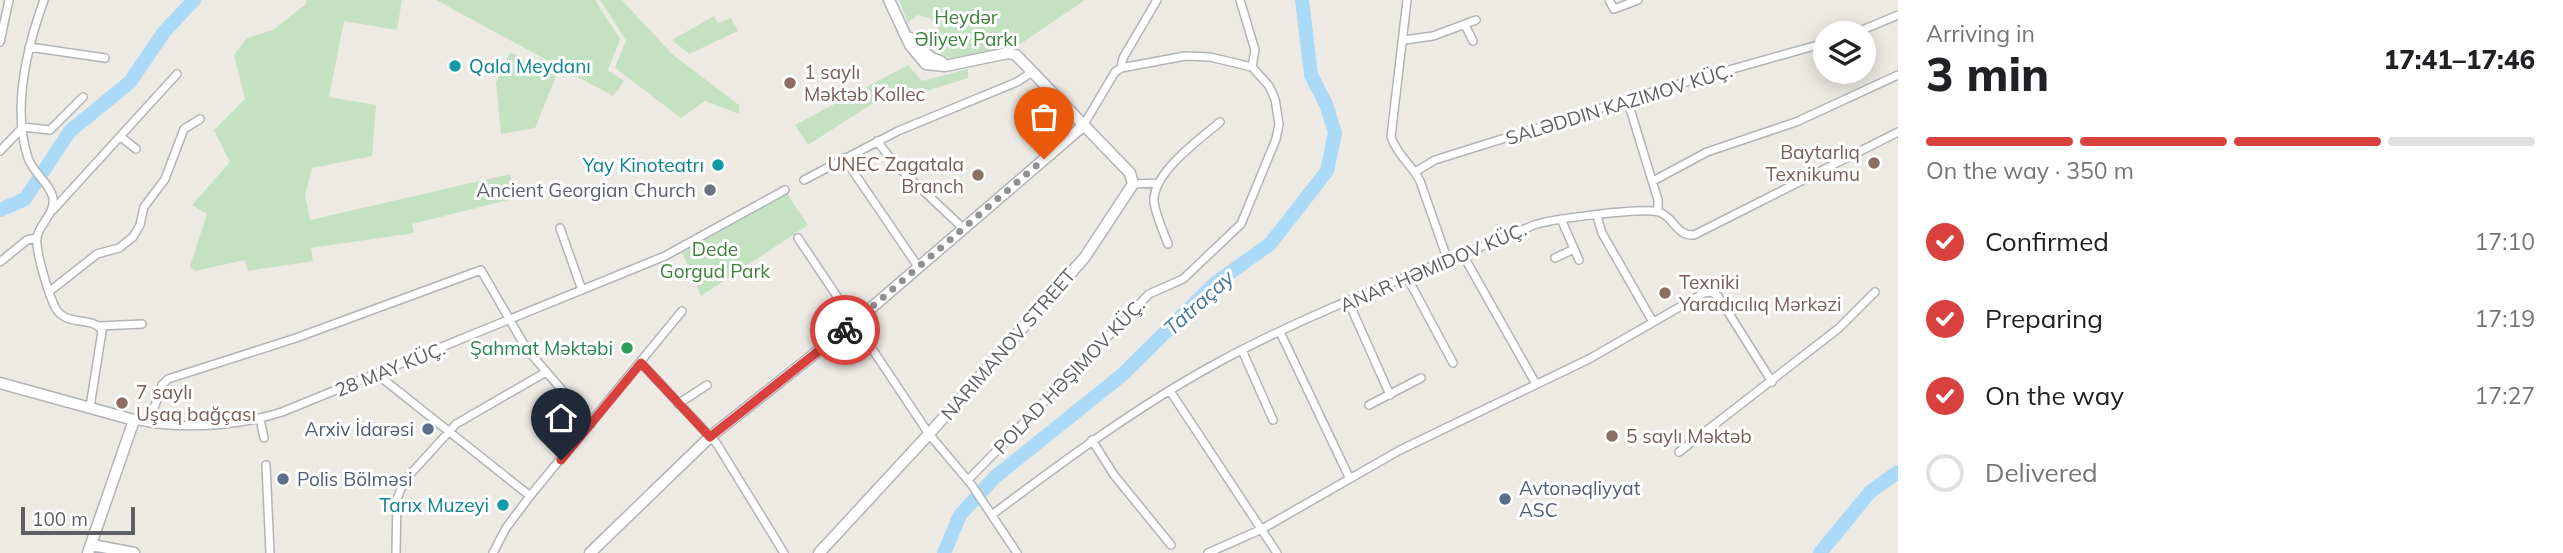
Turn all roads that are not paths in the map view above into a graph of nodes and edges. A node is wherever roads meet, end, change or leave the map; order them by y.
1 (9, 0) edge
2 (44, 0) edge
3 (889, 0) edge
4 (1157, 0) edge
5 (1240, 0) edge
6 (1407, 0) edge
7 (1609, 0) edge
8 (1637, 0) edge
9 (1898, 15) edge
10 (1476, 20) dead end
11 (1876, 24) edge
12 (1465, 25) junction
13 (1404, 40) junction
14 (1473, 41) dead end
15 (0, 43) edge
16 (1813, 46) edge
17 (29, 47) junction
18 (105, 58) dead end
19 (1252, 67) junction
20 (1121, 68) junction
21 (1032, 72) junction
22 (177, 74) dead end
23 (1898, 75) edge
24 (83, 97) dead end
25 (1628, 99) junction
26 (200, 119) dead end
27 (1220, 122) dead end
28 (1083, 126) junction
29 (23, 127) junction
30 (1898, 132) edge
31 (121, 137) junction
32 (877, 141) junction
33 (136, 149) dead end
34 (0, 151) edge
35 (844, 158) junction
36 (1415, 172) junction
37 (804, 180) dead end
38 (1653, 181) junction
39 (1158, 183) junction
40 (1133, 184) junction
41 (785, 190) dead end
42 (52, 211) junction
43 (1658, 212) junction
44 (1597, 216) junction
45 (1561, 219) junction
46 (560, 229) dead end
47 (964, 229) junction
48 (37, 238) junction
49 (798, 238) dead end
50 (1168, 244) dead end
51 (1574, 248) junction
52 (1463, 254) junction
53 (1555, 258) dead end
54 (1579, 260) dead end
55 (1448, 261) junction
56 (0, 262) edge
57 (919, 268) junction
58 (1408, 279) junction
59 (50, 290) junction
60 (582, 290) junction
61 (1875, 292) dead end
62 (1349, 303) junction
63 (682, 311) dead end
64 (509, 320) junction
65 (856, 321) junction
66 (1653, 322) junction
67 (142, 324) dead end
68 (100, 326) junction
69 (1280, 332) junction
70 (1242, 350) junction
71 (641, 363) junction
72 (1453, 363) dead end
73 (546, 372) junction
74 (378, 375) junction
75 (1421, 378) dead end
76 (1772, 382) junction
77 (0, 383) edge
78 (1535, 384) junction
79 (707, 385) dead end
80 (1170, 391) junction
81 (1390, 395) junction
82 (678, 404) junction
83 (1370, 405) dead end
84 (90, 407) junction
85 (260, 419) junction
86 (134, 420) junction
87 (1273, 420) dead end
88 (149, 423) junction
89 (591, 424) junction
90 (449, 431) junction
91 (929, 434) junction
92 (710, 437) junction
93 (264, 438) dead end
94 (1092, 440) junction
95 (1679, 452) dead end
96 (266, 465) dead end
97 (1349, 477) junction
98 (969, 482) junction
99 (530, 496) junction
100 (993, 514) junction
101 (1262, 529) junction
102 (1171, 545) dead end
103 (90, 549) edge
104 (134, 553) edge
105 (270, 553) edge
106 (396, 553) edge
107 (493, 553) edge
108 (590, 553) edge
109 (784, 553) edge
110 (819, 553) edge
111 (1017, 553) edge
112 (1208, 553) edge
113 (1278, 553) edge

1 - 15 street
2 - 17 street
3 - 21 street
4 - 20 street
5 - 19 street
6 - 13 street
7 - 8 street
9 - 11 street
10 - 12 street
12 - 13 street
12 - 14 street
13 - 36 street
16 - 25 street
17 - 18 street
17 - 29 street
19 - 20 street
19 - 98 street, POLAD HƏŞIMOV KÜÇ.
20 - 28 street
21 - 28 street
21 - 32 street
22 - 31 street
23 - 38 street
24 - 29 street
25 - 36 street
25 - 38 street
26 - 59 street
27 - 39 street
28 - 40 street
28 - 47 street
29 - 34 street
29 - 42 street
30 - 43 street
31 - 33 street
31 - 42 street
32 - 35 street
32 - 47 street
35 - 37 street
35 - 57 street
36 - 55 street
38 - 43 street
39 - 40 street
39 - 50 street
40 - 91 street, NARIMANOV STREET
41 - 60 street, 28 MAY KÜÇ.
42 - 48 street
43 - 44 street, ANAR HƏMIDOV KÜÇ.
44 - 45 street, ANAR HƏMIDOV KÜÇ.
44 - 66 street
45 - 51 street
45 - 52 street, ANAR HƏMIDOV KÜÇ.
46 - 60 street
47 - 57 street
48 - 56 street
48 - 59 street
49 - 65 street
51 - 53 street
51 - 54 street
52 - 55 street, ANAR HƏMIDOV KÜÇ.
52 - 78 street
55 - 58 street, ANAR HƏMIDOV KÜÇ.
57 - 65 street
58 - 62 street, ANAR HƏMIDOV KÜÇ.
58 - 72 street
59 - 68 street
60 - 64 street, 28 MAY KÜÇ.
61 - 76 street
62 - 69 street, ANAR HƏMIDOV KÜÇ.
62 - 81 street
63 - 71 street
64 - 73 street
64 - 74 street, 28 MAY KÜÇ.
64 - 88 street
65 - 91 street
65 - 92 street
66 - 76 street
66 - 78 street
67 - 68 street
68 - 84 street
69 - 70 street, ANAR HƏMIDOV KÜÇ.
69 - 97 street
70 - 80 street, ANAR HƏMIDOV KÜÇ.
70 - 87 street
71 - 82 street
71 - 89 street
73 - 89 street
73 - 90 street
74 - 85 street, 28 MAY KÜÇ.
74 - 90 street
75 - 81 street
76 - 95 street
77 - 84 street
78 - 97 street
79 - 82 street
80 - 94 street, ANAR HƏMIDOV KÜÇ.
80 - 101 street
81 - 83 street
82 - 92 street
84 - 86 street
85 - 88 street, 28 MAY KÜÇ.
85 - 93 street
86 - 88 street, 28 MAY KÜÇ.
86 - 103 street
89 - 99 street
90 - 99 street
90 - 106 street
91 - 98 street
91 - 110 street, NARIMANOV STREET
92 - 108 street
92 - 109 street
94 - 100 street, ANAR HƏMIDOV KÜÇ.
94 - 102 street
96 - 105 street
97 - 101 street
98 - 100 street
99 - 107 street
100 - 111 street
101 - 112 street
101 - 113 street
103 - 104 street

